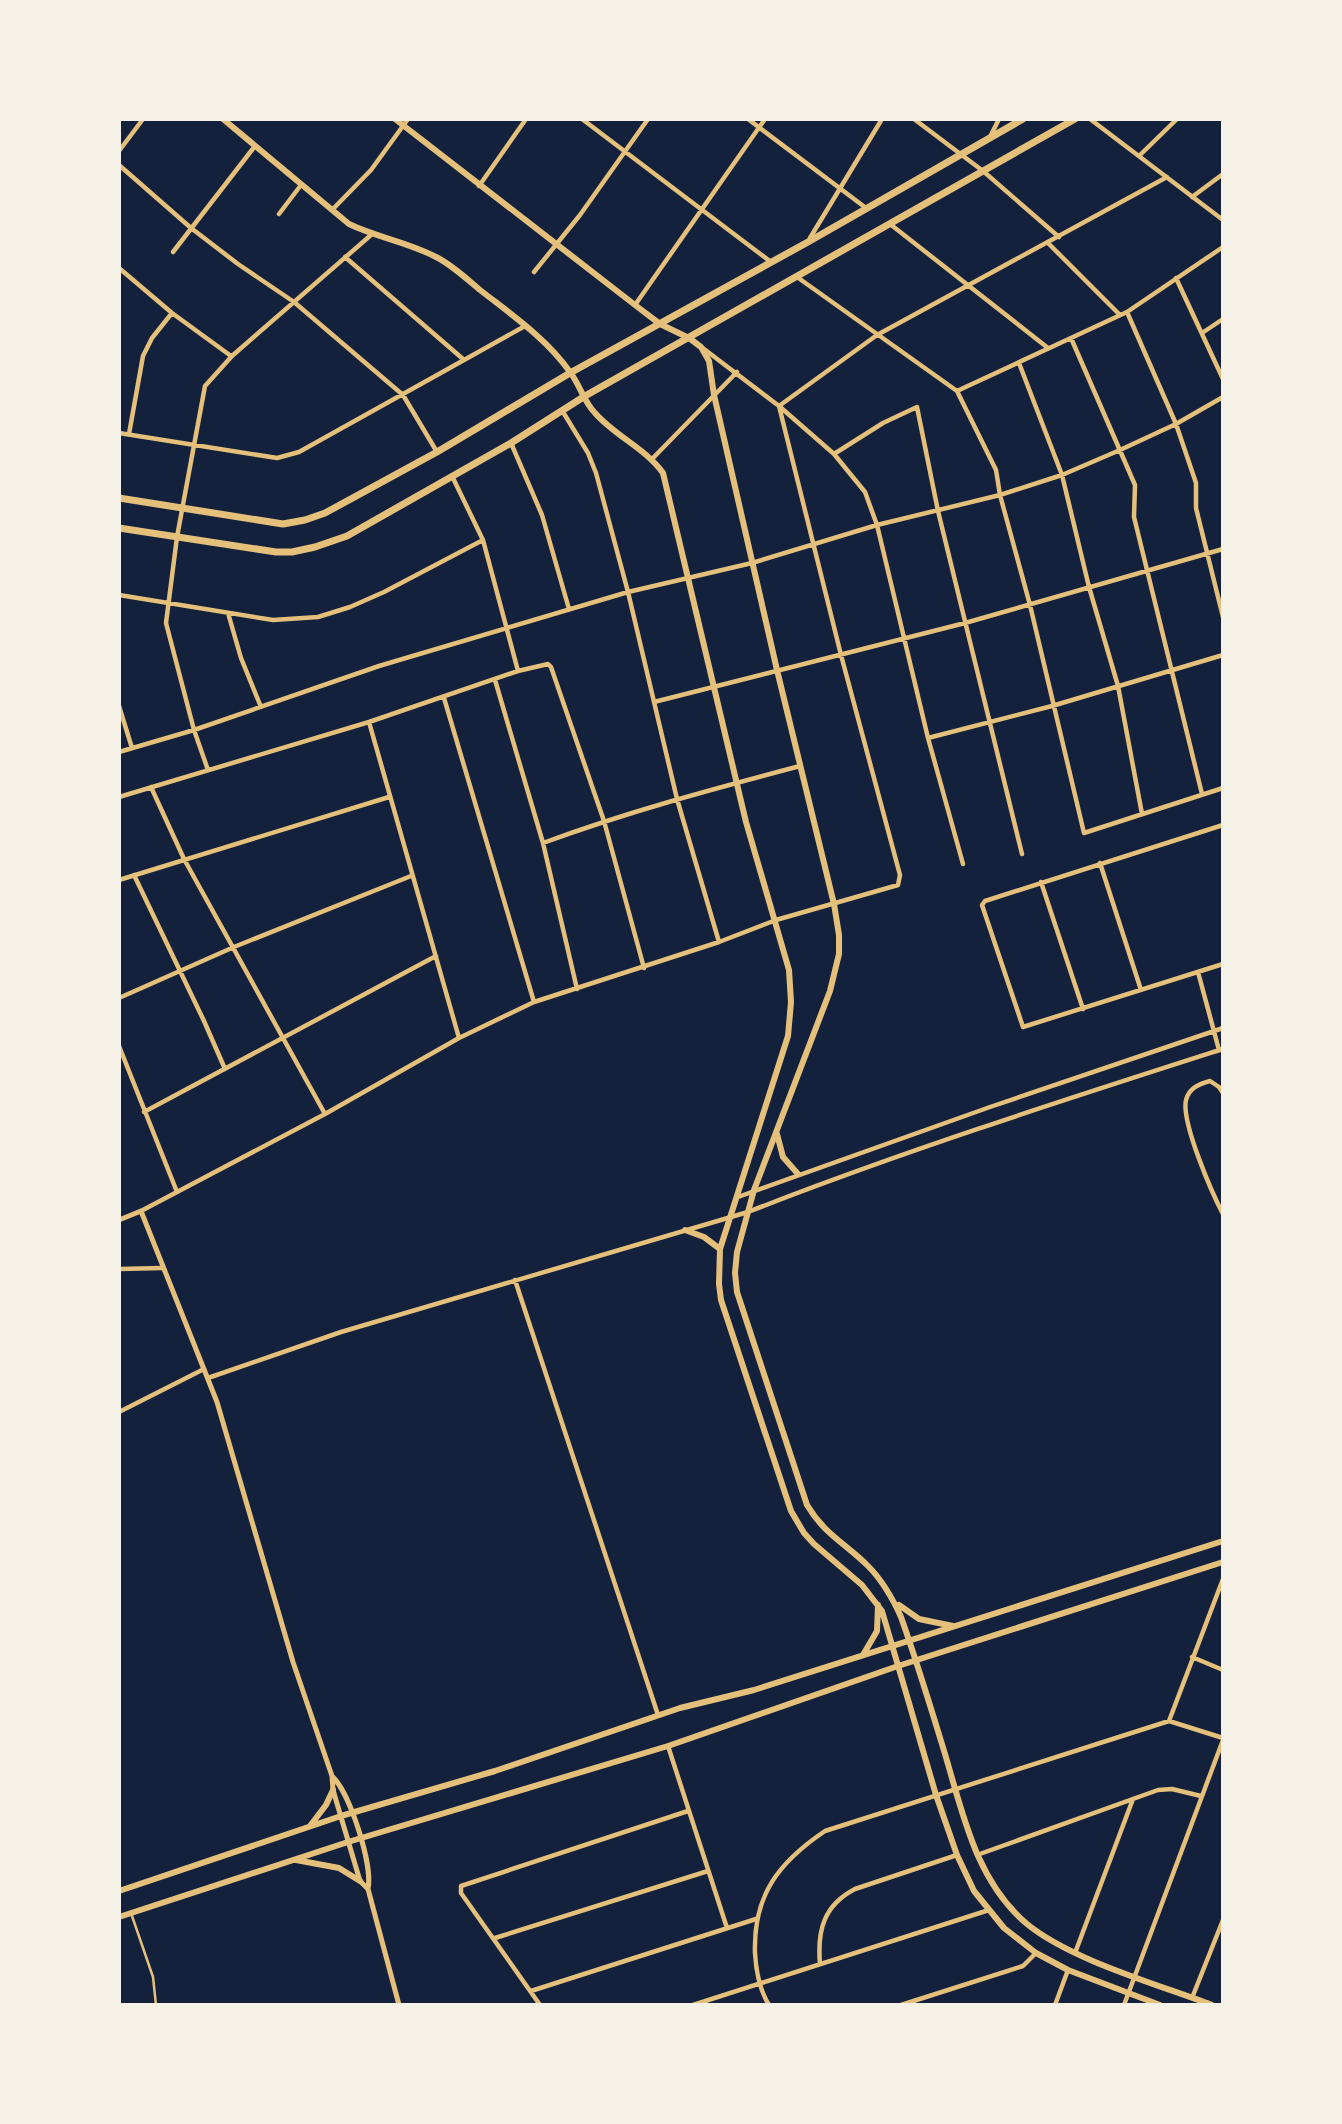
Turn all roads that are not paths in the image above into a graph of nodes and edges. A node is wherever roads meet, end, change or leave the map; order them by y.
1 (143, 119) edge
2 (395, 119) edge
3 (526, 119) edge
4 (582, 119) edge
5 (648, 119) edge
6 (748, 119) edge
7 (765, 119) edge
8 (882, 119) edge
9 (914, 119) edge
10 (999, 119) edge
11 (1023, 119) edge
12 (1075, 119) edge
13 (1090, 119) edge
14 (1177, 119) edge
15 (226, 120) edge
16 (405, 122) edge
17 (759, 127) junction
18 (990, 136) junction
19 (255, 146) junction
20 (119, 151) edge
21 (625, 152) junction
22 (960, 154) junction
23 (1139, 156) junction
24 (119, 165) edge
25 (983, 171) junction
26 (1223, 174) edge
27 (1167, 177) junction
28 (301, 185) junction
29 (479, 186) junction
30 (840, 188) junction
31 (1192, 197) junction
32 (866, 208) junction
33 (701, 209) junction
34 (332, 210) junction
35 (279, 214) dead end
36 (1223, 220) edge
37 (890, 224) junction
38 (191, 228) junction
39 (371, 235) junction
40 (1059, 237) junction
41 (808, 242) junction
42 (1048, 243) junction
43 (556, 244) junction
44 (1223, 247) edge
45 (173, 252) dead end
46 (345, 257) junction
47 (771, 262) junction
48 (121, 270) edge
49 (534, 272) dead end
50 (119, 277) edge
51 (797, 277) junction
52 (1176, 278) junction
53 (969, 285) junction
54 (293, 302) junction
55 (635, 305) junction
56 (1127, 312) junction
57 (172, 313) junction
58 (1121, 316) junction
59 (1223, 319) edge
60 (660, 324) junction
61 (525, 326) junction
62 (1202, 333) junction
63 (877, 335) junction
64 (689, 338) junction
65 (1071, 338) junction
66 (701, 347) junction
67 (1048, 348) junction
68 (232, 356) junction
69 (463, 359) junction
70 (1019, 363) junction
71 (737, 372) junction
72 (570, 373) junction
73 (1223, 379) edge
74 (957, 391) junction
75 (403, 395) junction
76 (714, 395) junction
77 (585, 396) junction
78 (1223, 397) edge
79 (779, 406) junction
80 (562, 412) junction
81 (1176, 425) junction
82 (119, 433) edge
83 (129, 435) junction
84 (511, 443) junction
85 (193, 445) junction
86 (1120, 450) junction
87 (438, 452) junction
88 (834, 454) junction
89 (652, 459) junction
90 (1062, 475) junction
91 (452, 476) junction
92 (1000, 495) junction
93 (119, 498) edge
94 (182, 509) junction
95 (938, 510) junction
96 (877, 525) junction
97 (119, 528) edge
98 (177, 537) junction
99 (483, 540) junction
100 (815, 545) junction
101 (1223, 549) edge
102 (1206, 553) junction
103 (752, 563) junction
104 (1147, 572) junction
105 (689, 578) junction
106 (1089, 587) junction
107 (628, 592) junction
108 (119, 594) edge
109 (168, 602) junction
110 (1030, 606) junction
111 (569, 609) junction
112 (228, 613) junction
113 (1223, 617) edge
114 (965, 623) junction
115 (507, 629) junction
116 (903, 638) junction
117 (841, 655) junction
118 (1223, 655) edge
119 (777, 670) junction
120 (1173, 670) junction
121 (518, 671) junction
122 (495, 680) junction
123 (714, 686) junction
124 (1118, 686) junction
125 (444, 698) junction
126 (654, 702) junction
127 (119, 706) edge
128 (1052, 706) junction
129 (261, 707) junction
130 (369, 722) junction
131 (989, 722) junction
132 (194, 730) junction
133 (929, 738) junction
134 (132, 748) junction
135 (119, 752) edge
136 (801, 766) junction
137 (208, 770) junction
138 (736, 783) junction
139 (152, 787) junction
140 (1223, 788) edge
141 (1202, 794) junction
142 (119, 797) edge
143 (390, 797) junction
144 (677, 799) junction
145 (1142, 814) junction
146 (604, 821) junction
147 (1223, 825) edge
148 (543, 843) junction
149 (1023, 854) dead end
150 (184, 859) junction
151 (1100, 863) junction
152 (963, 864) dead end
153 (134, 875) junction
154 (411, 876) junction
155 (119, 880) edge
156 (1041, 882) junction
157 (834, 904) junction
158 (776, 920) junction
159 (719, 942) junction
160 (234, 947) junction
161 (436, 956) junction
162 (1223, 964) edge
163 (644, 968) junction
164 (181, 972) junction
165 (1198, 972) junction
166 (577, 989) junction
167 (1141, 990) junction
168 (119, 998) edge
169 (534, 1002) junction
170 (1083, 1009) junction
171 (1223, 1028) edge
172 (1214, 1031) junction
173 (459, 1038) junction
174 (285, 1039) junction
175 (119, 1046) edge
176 (1221, 1050) edge
177 (225, 1069) junction
178 (1223, 1093) edge
179 (144, 1112) junction
180 (325, 1114) junction
181 (776, 1133) junction
182 (798, 1174) junction
183 (754, 1190) junction
184 (177, 1192) junction
185 (736, 1197) junction
186 (141, 1211) junction
187 (748, 1212) junction
188 (1223, 1214) edge
189 (731, 1217) junction
190 (119, 1220) edge
191 (685, 1230) junction
192 (720, 1249) junction
193 (162, 1268) junction
194 (119, 1269) edge
195 (514, 1280) junction
196 (204, 1369) junction
197 (208, 1378) junction
198 (119, 1412) edge
199 (1223, 1541) edge
200 (1223, 1562) edge
201 (1223, 1579) edge
202 (1215, 1599) junction
203 (894, 1601) junction
204 (1223, 1602) edge
205 (878, 1605) junction
206 (954, 1626) junction
207 (909, 1640) junction
208 (891, 1646) junction
209 (863, 1655) junction
210 (1192, 1657) junction
211 (916, 1660) junction
212 (898, 1666) junction
213 (1223, 1670) edge
214 (658, 1716) junction
215 (1169, 1721) junction
216 (1223, 1739) edge
217 (668, 1746) junction
218 (332, 1776) junction
219 (955, 1789) junction
220 (333, 1790) junction
221 (936, 1795) junction
222 (1201, 1796) junction
223 (1133, 1799) junction
224 (688, 1811) junction
225 (354, 1817) junction
226 (342, 1820) junction
227 (308, 1828) junction
228 (360, 1839) junction
229 (348, 1842) junction
230 (957, 1855) junction
231 (976, 1856) junction
232 (294, 1860) junction
233 (708, 1871) junction
234 (360, 1881) junction
235 (368, 1889) junction
236 (119, 1891) edge
237 (989, 1910) junction
238 (131, 1913) junction
239 (119, 1917) edge
240 (756, 1919) junction
241 (1223, 1920) edge
242 (727, 1928) junction
243 (495, 1938) junction
244 (1036, 1953) junction
245 (1075, 1953) junction
246 (820, 1964) junction
247 (1068, 1970) junction
248 (1135, 1976) junction
249 (760, 1984) junction
250 (531, 1991) junction
251 (1129, 1993) junction
252 (1192, 1998) junction
253 (156, 2005) edge
254 (399, 2005) edge
255 (540, 2005) edge
256 (693, 2005) edge
257 (769, 2005) edge
258 (901, 2005) edge
259 (1055, 2005) edge
260 (1124, 2005) edge
261 (1160, 2005) edge
262 (1212, 2005) edge

1 - 20 street
2 - 16 main road
3 - 29 street
4 - 21 street
5 - 21 street
6 - 17 street
7 - 17 street
8 - 30 street
9 - 22 street
10 - 18 street
11 - 18 main road
12 - 25 main road
13 - 23 street
14 - 23 street
15 - 19 main road
16 - 29 main road
16 - 34 street
17 - 30 street
17 - 33 street
18 - 22 main road
19 - 28 main road
19 - 38 street
21 - 33 street
21 - 43 street
22 - 25 street
22 - 32 main road
23 - 27 street
24 - 38 street
25 - 37 main road
25 - 40 street
26 - 31 street
27 - 31 street
27 - 40 street
28 - 34 main road
28 - 35 street
29 - 43 main road
30 - 32 street
30 - 41 street
31 - 36 street
32 - 41 main road
33 - 47 street
33 - 55 street
34 - 39 main road
37 - 51 main road
37 - 53 street
38 - 45 street
38 - 54 street
39 - 46 street
39 - 61 main road
40 - 42 street
41 - 47 main road
42 - 53 street
42 - 58 street
43 - 49 street
43 - 55 main road
44 - 52 street
46 - 54 street
46 - 69 street
47 - 60 main road
48 - 50 street
48 - 57 street
51 - 63 street
51 - 64 main road
52 - 56 street
52 - 62 street
53 - 63 street
53 - 67 street
54 - 68 street
54 - 75 street
55 - 60 main road
56 - 58 street
56 - 81 street
57 - 68 street
57 - 83 street
58 - 65 street
59 - 62 street
60 - 64 main road
60 - 72 main road
61 - 69 street
61 - 72 main road
62 - 73 street
63 - 74 street
63 - 79 street
64 - 66 main road
64 - 77 main road
65 - 67 street
65 - 86 street
66 - 71 street
66 - 76 main road
67 - 70 street
68 - 85 street
69 - 75 street
70 - 74 street
70 - 90 street
71 - 76 street
71 - 79 street
72 - 77 main road
72 - 87 main road
74 - 92 street
75 - 85 street
75 - 87 street
76 - 89 street
76 - 103 main road
77 - 80 main road
77 - 89 main road
78 - 81 street
79 - 88 street
79 - 100 street
80 - 84 main road
80 - 107 street
81 - 86 street
81 - 102 street
82 - 83 street
83 - 85 street
84 - 91 main road
84 - 111 street
85 - 94 street
86 - 90 street
86 - 104 street
87 - 94 main road
88 - 95 street
88 - 96 street
89 - 105 main road
90 - 92 street
90 - 106 street
91 - 98 main road
91 - 99 street
92 - 95 street
92 - 110 street
93 - 94 main road
94 - 98 street
95 - 96 street
95 - 114 street
96 - 100 street
96 - 116 street
97 - 98 main road
98 - 109 street
99 - 112 street
99 - 115 street
100 - 103 street
100 - 117 street
101 - 102 street
102 - 104 street
102 - 113 street
103 - 105 street
103 - 119 main road
104 - 106 street
104 - 120 street
105 - 107 street
105 - 123 main road
106 - 110 street
106 - 124 street
107 - 111 street
107 - 126 street
108 - 109 street
109 - 112 street
109 - 132 street
110 - 114 street
110 - 128 street
111 - 115 street
112 - 129 street
114 - 116 street
114 - 131 street
115 - 121 street
115 - 129 street
116 - 117 street
116 - 133 street
117 - 119 street
117 - 157 street
118 - 120 street
119 - 123 street
119 - 136 main road
120 - 124 street
120 - 141 street
121 - 122 street
121 - 146 street
122 - 125 street
122 - 148 street
123 - 126 street
123 - 138 main road
124 - 128 street
124 - 145 street
125 - 130 street
125 - 169 street
126 - 144 street
127 - 134 street
128 - 131 street
128 - 145 street
129 - 132 street
130 - 137 street
130 - 143 street
131 - 133 street
131 - 149 street
132 - 134 street
132 - 137 street
133 - 152 street
134 - 135 street
136 - 138 street
136 - 157 main road
137 - 139 street
138 - 144 street
138 - 158 main road
139 - 142 street
139 - 150 street
140 - 141 street
141 - 145 street
143 - 150 street
143 - 154 street
144 - 146 street
144 - 159 street
146 - 148 street
146 - 163 street
147 - 151 street
148 - 166 street
150 - 153 street
150 - 160 street
151 - 156 street
151 - 167 street
153 - 155 street
153 - 164 street
154 - 160 street
154 - 161 street
156 - 170 street
156 - 170 street
157 - 158 street
157 - 181 main road
158 - 159 street
158 - 185 main road
159 - 163 street
160 - 164 street
160 - 174 street
161 - 173 street
161 - 174 street
162 - 165 street
163 - 166 street
164 - 168 street
164 - 177 street
165 - 167 street
165 - 172 street
166 - 169 street
167 - 170 street
169 - 173 street
171 - 172 street
172 - 176 street
172 - 182 street
173 - 180 street
174 - 177 street
174 - 180 street
175 - 179 street
176 - 187 street
177 - 179 street
178 - 188 street
179 - 184 street
180 - 184 street
181 - 182 main road
181 - 183 main road
182 - 183 street
183 - 185 street
183 - 187 main road
184 - 186 street
185 - 189 main road
186 - 190 street
186 - 193 street
187 - 189 street
187 - 203 main road
189 - 191 street
189 - 192 main road
191 - 192 main road
191 - 195 street
192 - 205 main road
193 - 194 street
193 - 196 street
195 - 197 street
195 - 214 street
196 - 197 street
196 - 198 street
197 - 218 street
199 - 206 main road
200 - 211 main road
201 - 202 street
202 - 204 street
202 - 210 street
203 - 206 main road
203 - 207 main road
205 - 208 main road
205 - 209 main road
206 - 207 main road
207 - 208 main road
207 - 211 main road
208 - 209 main road
208 - 212 main road
209 - 214 main road
210 - 213 street
210 - 215 street
211 - 212 main road
211 - 219 main road
212 - 217 main road
212 - 221 main road
214 - 225 main road
215 - 216 street
215 - 219 street
216 - 222 street
217 - 224 street
217 - 228 main road
218 - 220 street
218 - 225 street
219 - 221 street
219 - 231 main road
220 - 226 street
220 - 227 main road
221 - 230 main road
221 - 240 street
222 - 223 street
222 - 248 street
223 - 231 street
223 - 245 street
224 - 233 street
224 - 243 street
225 - 226 main road
225 - 228 street
226 - 227 main road
226 - 229 street
227 - 236 main road
228 - 229 main road
228 - 235 street
229 - 232 main road
229 - 234 street
230 - 237 main road
230 - 246 street
231 - 245 main road
232 - 234 main road
232 - 238 main road
233 - 242 street
233 - 243 street
234 - 235 street
235 - 254 street
237 - 244 main road
237 - 246 street
238 - 239 main road
238 - 253 lane
240 - 242 street
240 - 249 street
241 - 252 street
242 - 250 street
243 - 250 street
244 - 247 main road
244 - 258 street
245 - 248 main road
246 - 249 street
247 - 251 main road
247 - 259 street
248 - 251 street
248 - 252 main road
249 - 256 street
249 - 257 street
250 - 255 street
251 - 260 street
251 - 261 main road
252 - 262 main road

